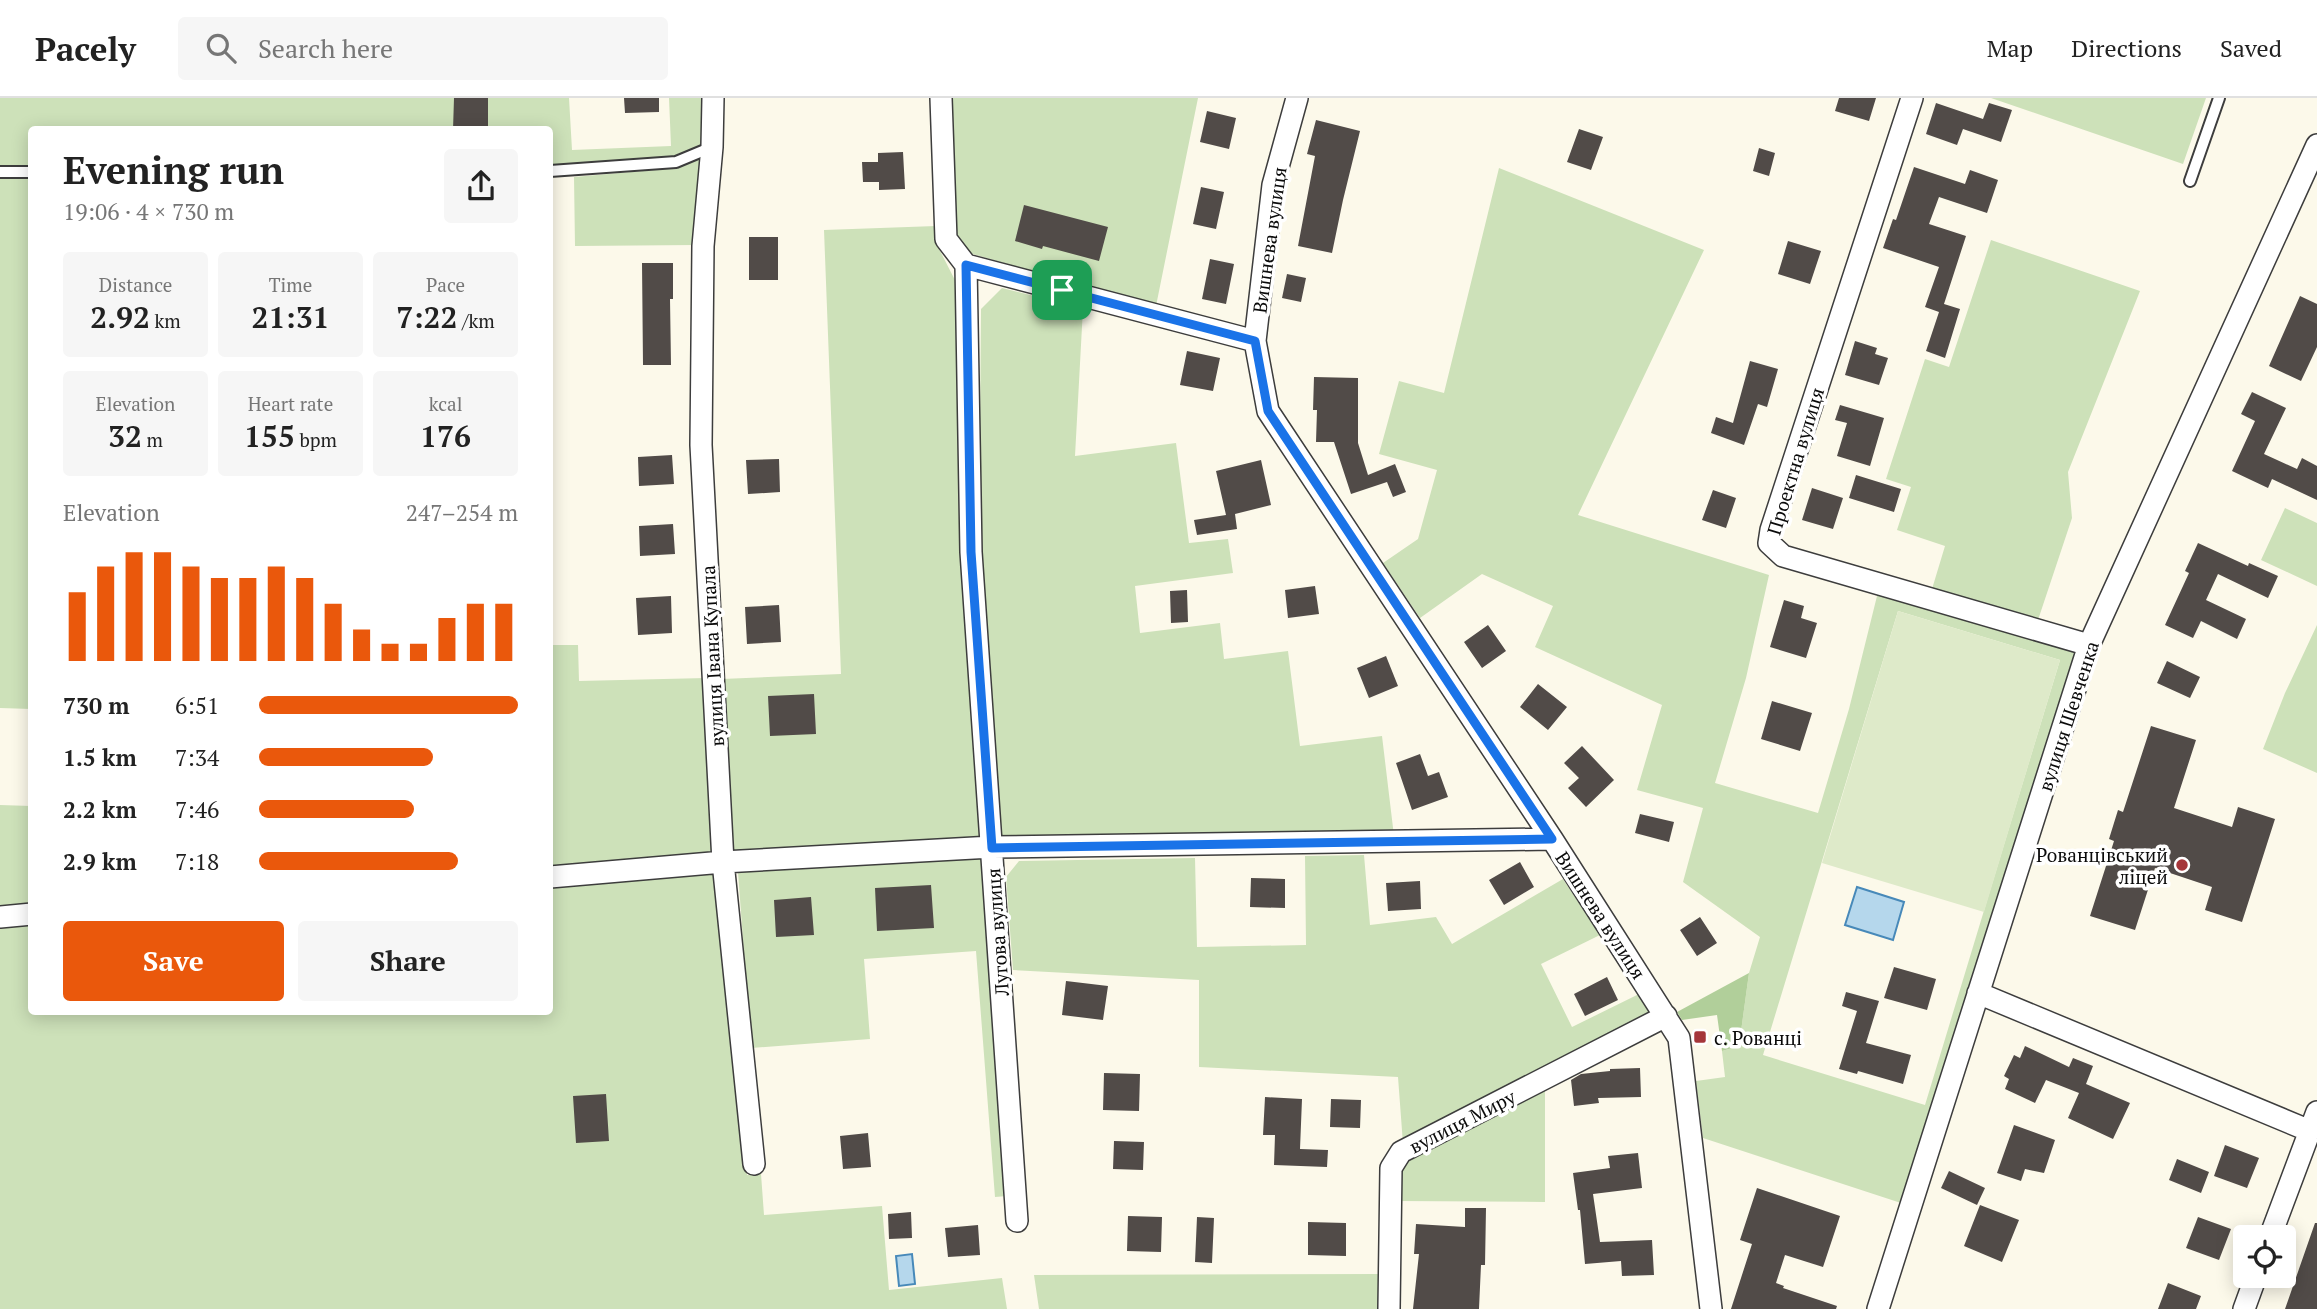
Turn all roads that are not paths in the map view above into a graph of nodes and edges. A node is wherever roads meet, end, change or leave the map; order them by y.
1 (713, 98) edge
2 (942, 98) edge
3 (1297, 98) edge
4 (1912, 98) edge
5 (2219, 98) edge
6 (2317, 145) edge
7 (712, 147) junction
8 (553, 171) edge
9 (0, 172) edge
10 (28, 172) edge
11 (2190, 181) dead end
12 (966, 265) junction
13 (1255, 341) junction
14 (2089, 645) junction
15 (1552, 839) junction
16 (992, 848) junction
17 (723, 862) junction
18 (553, 877) edge
19 (28, 914) edge
20 (0, 917) edge
21 (1978, 993) junction
22 (1665, 1016) junction
23 (2314, 1121) edge
24 (754, 1164) dead end
25 (1017, 1221) dead end
26 (2275, 1225) edge
27 (2252, 1288) edge
28 (1390, 1309) edge
29 (1711, 1309) edge
30 (1878, 1309) edge
31 (2244, 1309) edge

1 - 7 street, вулиця Івана Купала
2 - 12 street
3 - 13 street, Вишнева вулиця
4 - 14 street, Проектна вулиця
5 - 11 lane
6 - 14 street, вулиця Шевченка
7 - 8 lane
7 - 17 street, вулиця Івана Купала
9 - 10 lane
12 - 13 street
12 - 16 street, Лугова вулиця
13 - 15 street, Вишнева вулиця
14 - 21 street, вулиця Шевченка
15 - 16 street
15 - 22 street, Вишнева вулиця
16 - 17 street
16 - 25 street, Лугова вулиця
17 - 18 street
17 - 24 street, вулиця Івана Купала
19 - 20 street
21 - 23 street
21 - 30 street, вулиця Шевченка
22 - 28 street, вулиця Миру
22 - 29 street, Вишнева вулиця
23 - 26 street
27 - 31 street

